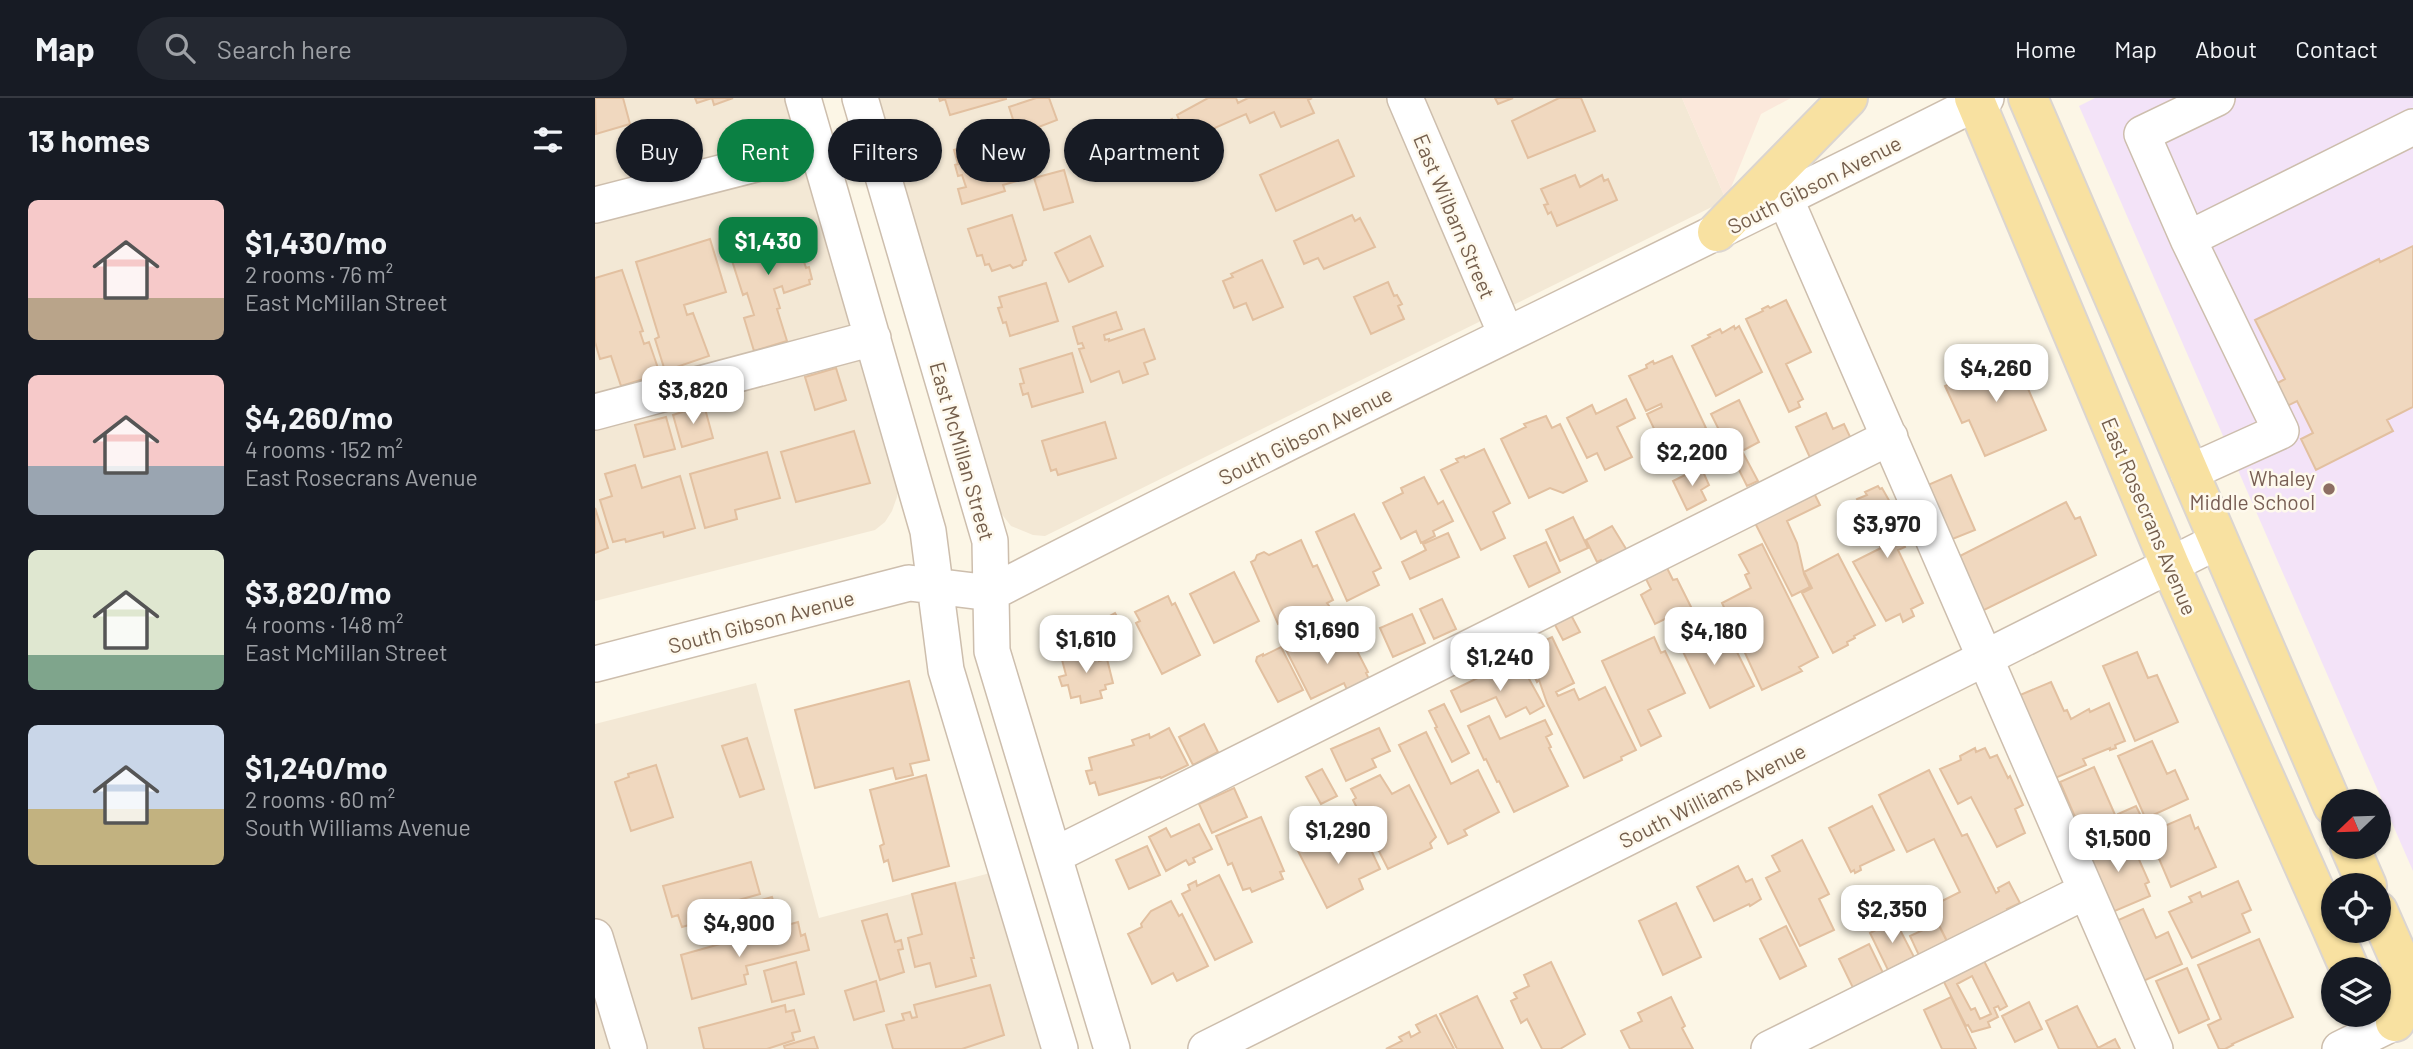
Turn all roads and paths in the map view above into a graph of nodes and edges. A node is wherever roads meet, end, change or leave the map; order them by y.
1 (803, 98) edge
2 (860, 98) edge
3 (1405, 98) edge
4 (1848, 98) edge
5 (2028, 98) edge
6 (2217, 98) edge
7 (1979, 100) edge
8 (2413, 127) edge
9 (818, 148) junction
10 (1785, 198) junction
11 (595, 205) edge
12 (1717, 232) junction
13 (2187, 239) junction
14 (1506, 334) junction
15 (873, 338) junction
16 (595, 412) edge
17 (1890, 437) junction
18 (2188, 473) junction
19 (2218, 541) junction
20 (2170, 565) junction
21 (935, 586) junction
22 (991, 593) junction
23 (1986, 657) junction
24 (595, 664) edge
25 (2326, 789) edge
26 (1055, 855) junction
27 (2086, 891) junction
28 (2321, 904) edge
29 (595, 937) edge
30 (2391, 940) edge
31 (2394, 1025) edge
32 (628, 1049) edge
33 (1060, 1049) edge
34 (1112, 1049) edge
35 (1206, 1049) edge
36 (1769, 1049) edge
37 (2155, 1049) edge
38 (2340, 1049) edge

1 - 9 street
2 - 22 street, East McMillan Street
3 - 14 street, East Wilbarn Street
4 - 12 main road
5 - 18 main road
6 - 13 street
7 - 10 street, South Gibson Avenue
7 - 20 main road, East Rosecrans Avenue
8 - 13 street
9 - 11 street
9 - 15 street
10 - 12 street, South Gibson Avenue
10 - 17 street
12 - 14 street, South Gibson Avenue
13 - 18 street
14 - 22 street, South Gibson Avenue
15 - 16 street
15 - 21 street
17 - 23 street
17 - 26 street
18 - 19 main road
19 - 20 street, South Williams Avenue
19 - 25 main road
20 - 23 street, South Williams Avenue
20 - 28 main road, East Rosecrans Avenue
21 - 22 street, South Gibson Avenue
21 - 24 street, South Gibson Avenue
21 - 33 street
22 - 26 street, East McMillan Street
23 - 27 street
23 - 35 street, South Williams Avenue
26 - 34 street, East McMillan Street
27 - 36 street
27 - 37 street
29 - 32 street
30 - 31 main road
31 - 38 street

